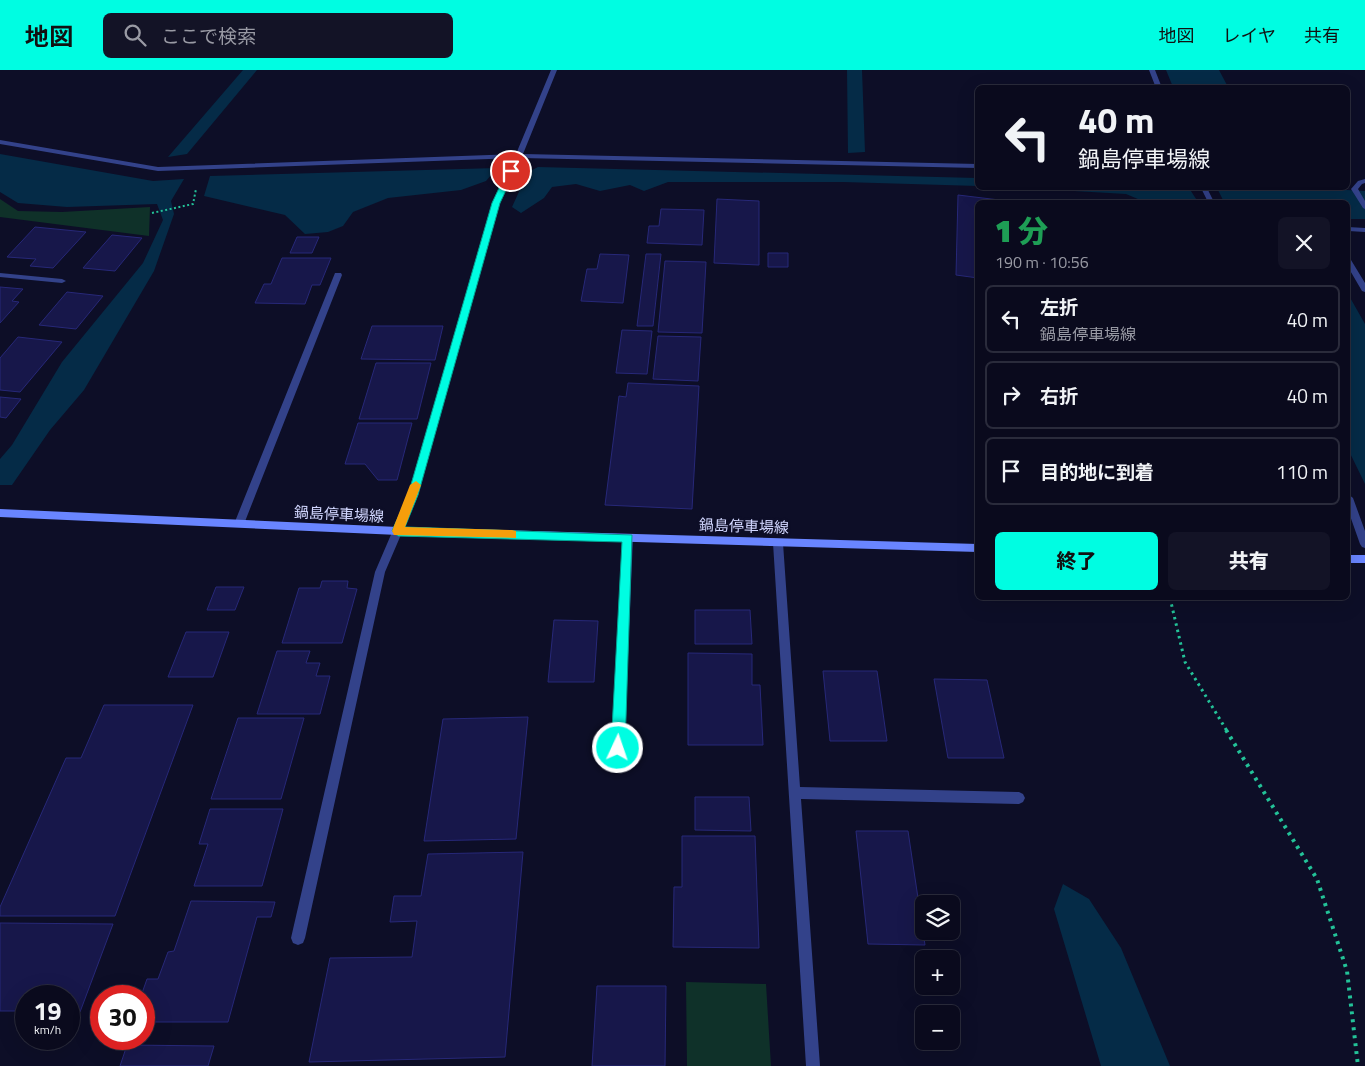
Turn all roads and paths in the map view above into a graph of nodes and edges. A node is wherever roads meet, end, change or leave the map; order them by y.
1 (554, 70) edge
2 (1152, 70) edge
3 (1159, 85) edge
4 (0, 142) edge
5 (519, 156) junction
6 (975, 166) edge
7 (1365, 181) edge
8 (1365, 207) edge
9 (179, 209) dead end
10 (152, 213) dead end
11 (1350, 229) edge
12 (1365, 230) edge
13 (1350, 265) edge
14 (0, 275) edge
15 (338, 275) dead end
16 (62, 281) dead end
17 (1365, 289) edge
18 (1350, 503) edge
19 (0, 513) edge
20 (239, 524) junction
21 (398, 531) junction
22 (628, 538) junction
23 (778, 543) junction
24 (1365, 544) edge
25 (975, 548) edge
26 (1350, 559) edge
27 (1365, 559) edge
28 (1170, 600) edge
29 (618, 748) dead end
30 (795, 793) junction
31 (1019, 798) dead end
32 (298, 938) dead end
33 (813, 1066) edge
34 (1358, 1066) edge

1 - 5 street
2 - 3 street
4 - 5 street
5 - 6 street
5 - 21 street
7 - 8 street
9 - 10 path
11 - 12 street
13 - 17 street
14 - 16 street
15 - 20 street
18 - 24 street
19 - 20 main road, 鍋島停車場線
20 - 21 main road, 鍋島停車場線
21 - 22 main road, 鍋島停車場線
21 - 32 street
22 - 23 main road, 鍋島停車場線
22 - 29 street
23 - 25 main road, 鍋島停車場線
23 - 30 street
26 - 27 main road
28 - 34 path
30 - 31 street
30 - 33 street

